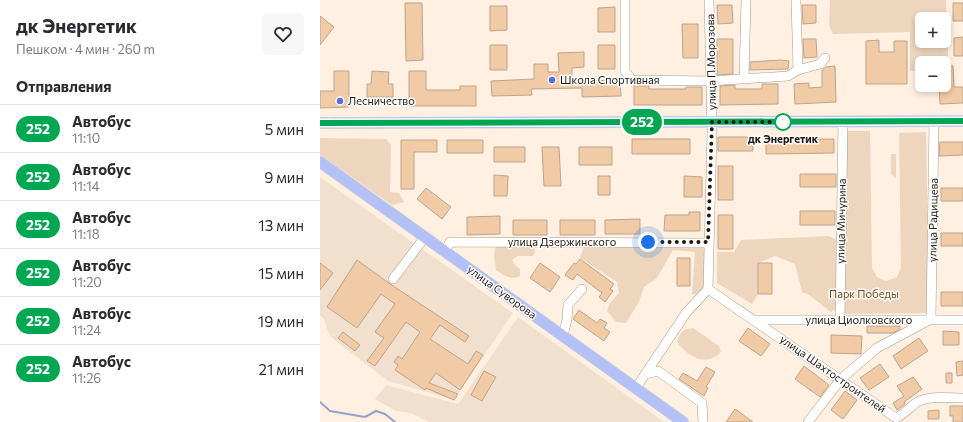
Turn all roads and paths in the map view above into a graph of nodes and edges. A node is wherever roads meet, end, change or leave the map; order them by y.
1 (625, 0) edge
2 (709, 0) edge
3 (746, 0) edge
4 (796, 0) edge
5 (825, 58) dead end
6 (798, 70) junction
7 (744, 79) junction
8 (711, 81) junction
9 (843, 121) junction
10 (934, 121) junction
11 (963, 121) edge
12 (712, 122) junction
13 (320, 123) edge
14 (320, 162) edge
15 (425, 237) junction
16 (708, 242) junction
17 (445, 251) junction
18 (393, 279) dead end
19 (582, 289) dead end
20 (708, 289) junction
21 (931, 319) junction
22 (754, 320) junction
23 (840, 320) junction
24 (963, 320) edge
25 (563, 335) junction
26 (645, 374) junction
27 (841, 379) junction
28 (636, 388) junction
29 (963, 398) edge
30 (895, 420) edge
31 (683, 422) edge
32 (703, 422) edge
33 (808, 422) edge

1 - 8 street
2 - 8 street, улица П.Морозова
3 - 7 street
4 - 6 street
5 - 6 street
6 - 7 street
7 - 8 street
8 - 12 street, улица П.Морозова
9 - 10 main road
9 - 12 main road
9 - 23 street, улица Мичурина
10 - 11 main road
10 - 21 street, улица Радищева
12 - 13 main road
12 - 16 street, улица П.Морозова
14 - 15 main road, улица Суворова
15 - 17 main road, улица Суворова
15 - 18 street
16 - 17 street, улица Дзержинского
16 - 20 street, улица П.Морозова
17 - 25 main road, улица Суворова
19 - 25 street
20 - 22 street, улица Шахтостроителей
20 - 26 street
21 - 23 street, улица Циолковского
21 - 24 street, улица Циолковского
21 - 27 street
22 - 23 street, улица Циолковского
22 - 27 street, улица Шахтостроителей
25 - 28 main road, улица Суворова
26 - 28 street
26 - 32 street
27 - 30 street, улица Шахтостроителей
27 - 33 street
28 - 31 main road, улица Суворова
29 - 30 street, улица Шахтостроителей

